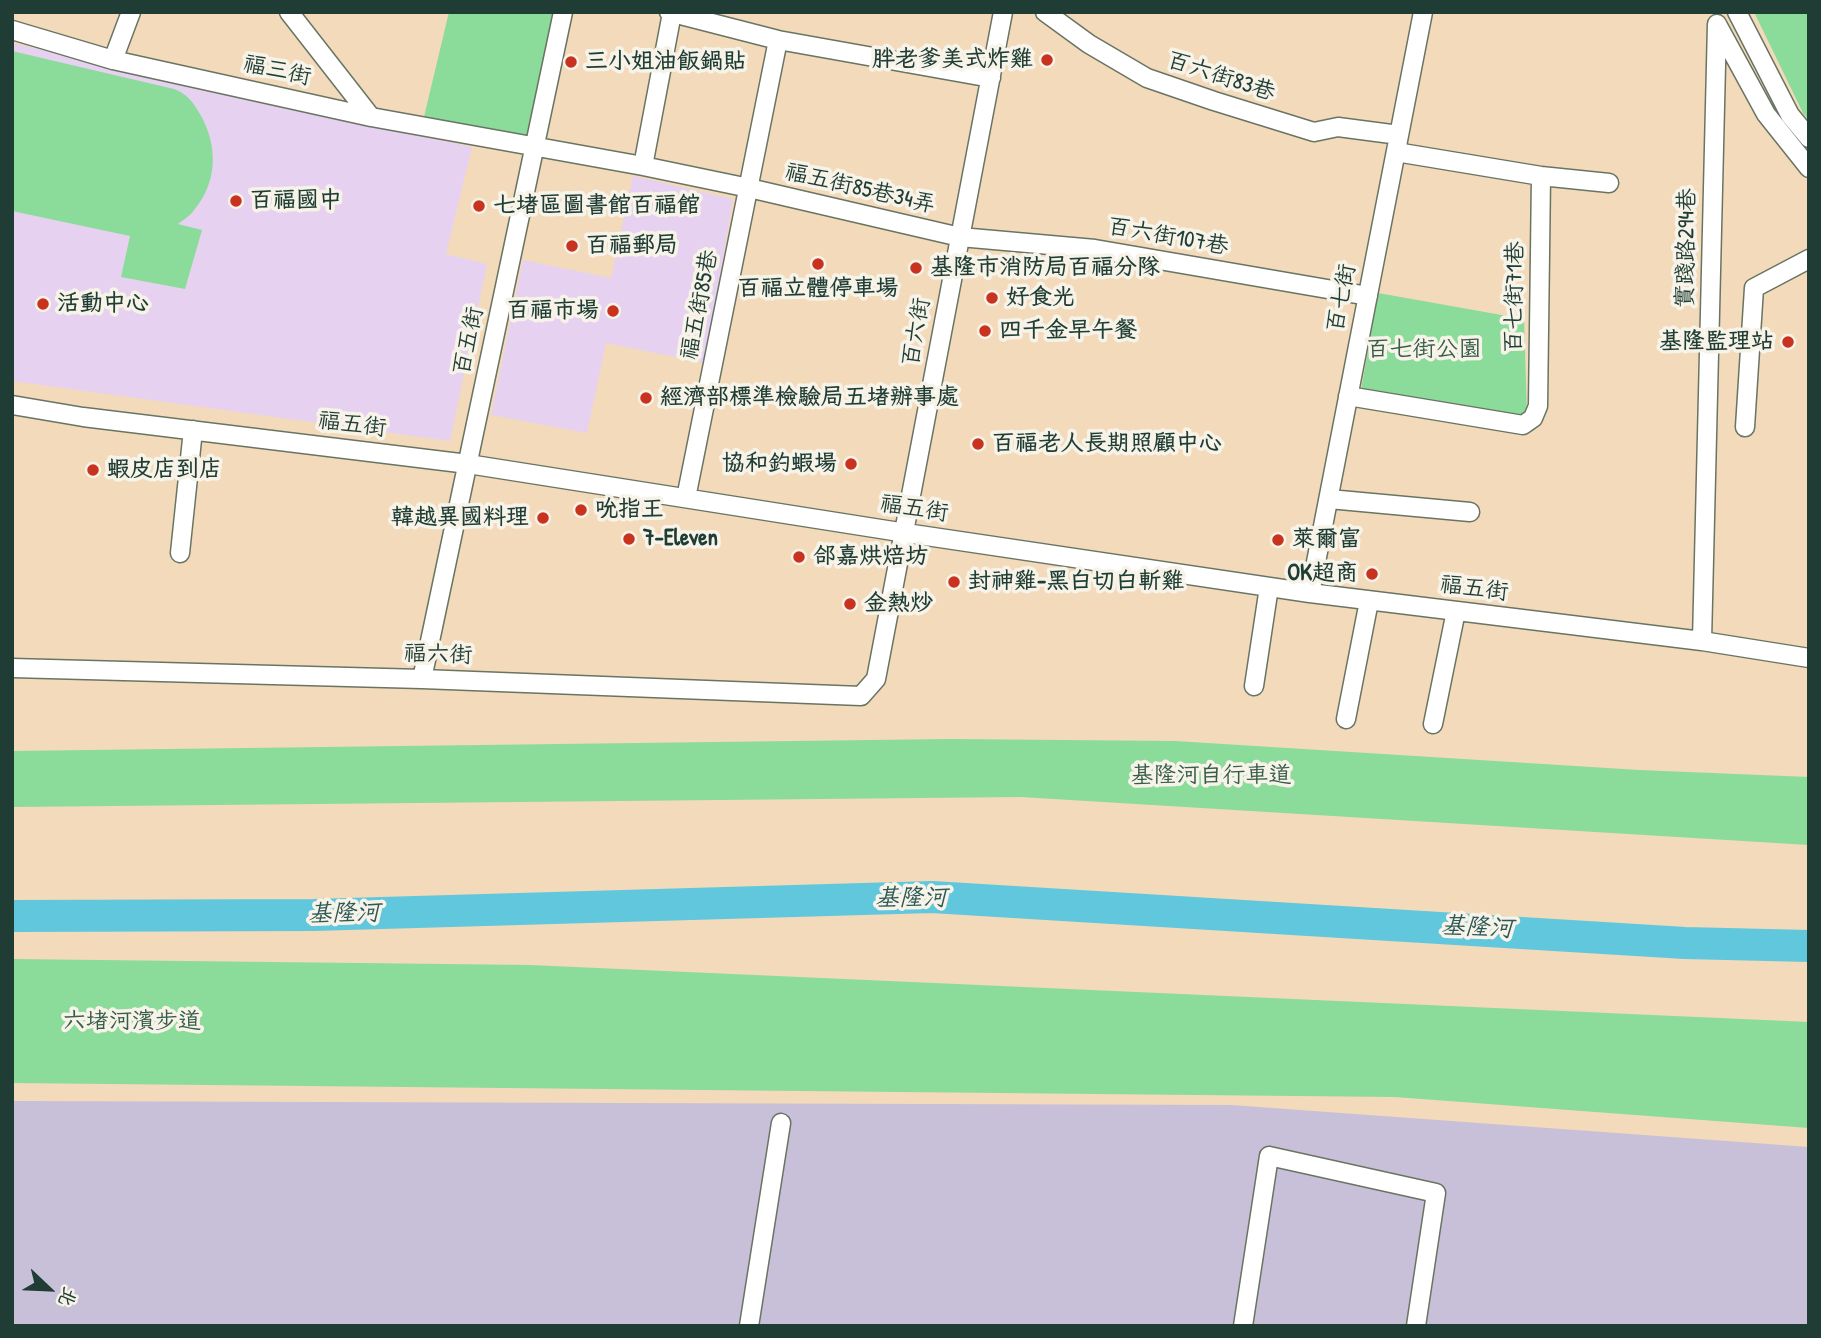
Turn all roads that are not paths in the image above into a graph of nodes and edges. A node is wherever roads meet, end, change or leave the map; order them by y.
1 (131, 12) edge
2 (289, 12) edge
3 (563, 12) edge
4 (1003, 12) edge
5 (1045, 12) edge
6 (1423, 12) edge
7 (1737, 12) edge
8 (671, 13) edge
9 (1716, 18) edge
10 (733, 20) edge
11 (12, 30) edge
12 (778, 40) junction
13 (113, 60) junction
14 (991, 78) junction
15 (371, 117) junction
16 (1809, 138) edge
17 (1397, 144) junction
18 (535, 145) junction
19 (643, 166) junction
20 (1809, 168) edge
21 (1541, 176) junction
22 (1609, 183) dead end
23 (749, 188) junction
24 (960, 237) junction
25 (1809, 259) edge
26 (1368, 296) junction
27 (1348, 396) junction
28 (12, 405) edge
29 (1745, 427) dead end
30 (193, 430) junction
31 (468, 464) junction
32 (686, 498) junction
33 (1329, 499) junction
34 (1470, 512) dead end
35 (906, 533) junction
36 (180, 553) dead end
37 (1269, 587) junction
38 (1310, 593) junction
39 (1369, 601) junction
40 (1456, 611) junction
41 (1702, 641) junction
42 (1809, 658) edge
43 (12, 668) edge
44 (422, 679) junction
45 (1254, 686) dead end
46 (861, 696) joint
47 (1346, 719) dead end
48 (1433, 724) dead end
49 (781, 1123) dead end
50 (749, 1326) edge
51 (1243, 1326) edge
52 (1416, 1326) edge

1 - 13 street
2 - 15 street
3 - 18 street, 百五街
4 - 14 street, 百六街
5 - 17 street, 百六街83巷
6 - 17 street, 百七街
7 - 16 street
8 - 10 street
8 - 19 street
9 - 20 street
9 - 41 street, 實踐路294巷
10 - 12 street
11 - 13 street, 福三街
12 - 14 street
12 - 23 street, 福五街85巷
13 - 15 street, 福三街
14 - 24 street, 百六街
15 - 18 street, 福三街
17 - 21 street
17 - 26 street, 百七街
18 - 19 street, 福三街
18 - 31 street, 百五街
19 - 23 street, 福五街85巷34弄
21 - 22 street
21 - 27 street, 百七街71巷
23 - 24 street, 福五街85巷34弄
23 - 32 street, 福五街85巷
24 - 26 street, 百六街107巷
24 - 35 street, 百六街
25 - 29 street
26 - 27 street, 百七街
27 - 33 street, 百七街
28 - 30 street, 福五街
30 - 31 street, 福五街
30 - 36 street
31 - 32 street, 福五街
31 - 44 street, 百五街
32 - 35 street, 福五街
33 - 34 street
33 - 38 street, 百七街
35 - 37 street, 福五街
35 - 46 street, 百六街
37 - 38 street, 福五街
37 - 45 street
38 - 39 street, 福五街
39 - 40 street, 福五街
39 - 47 street
40 - 41 street, 福五街
40 - 48 street
41 - 42 street, 福五街
43 - 44 street, 福六街
44 - 46 street, 福六街
49 - 50 street
51 - 52 street

